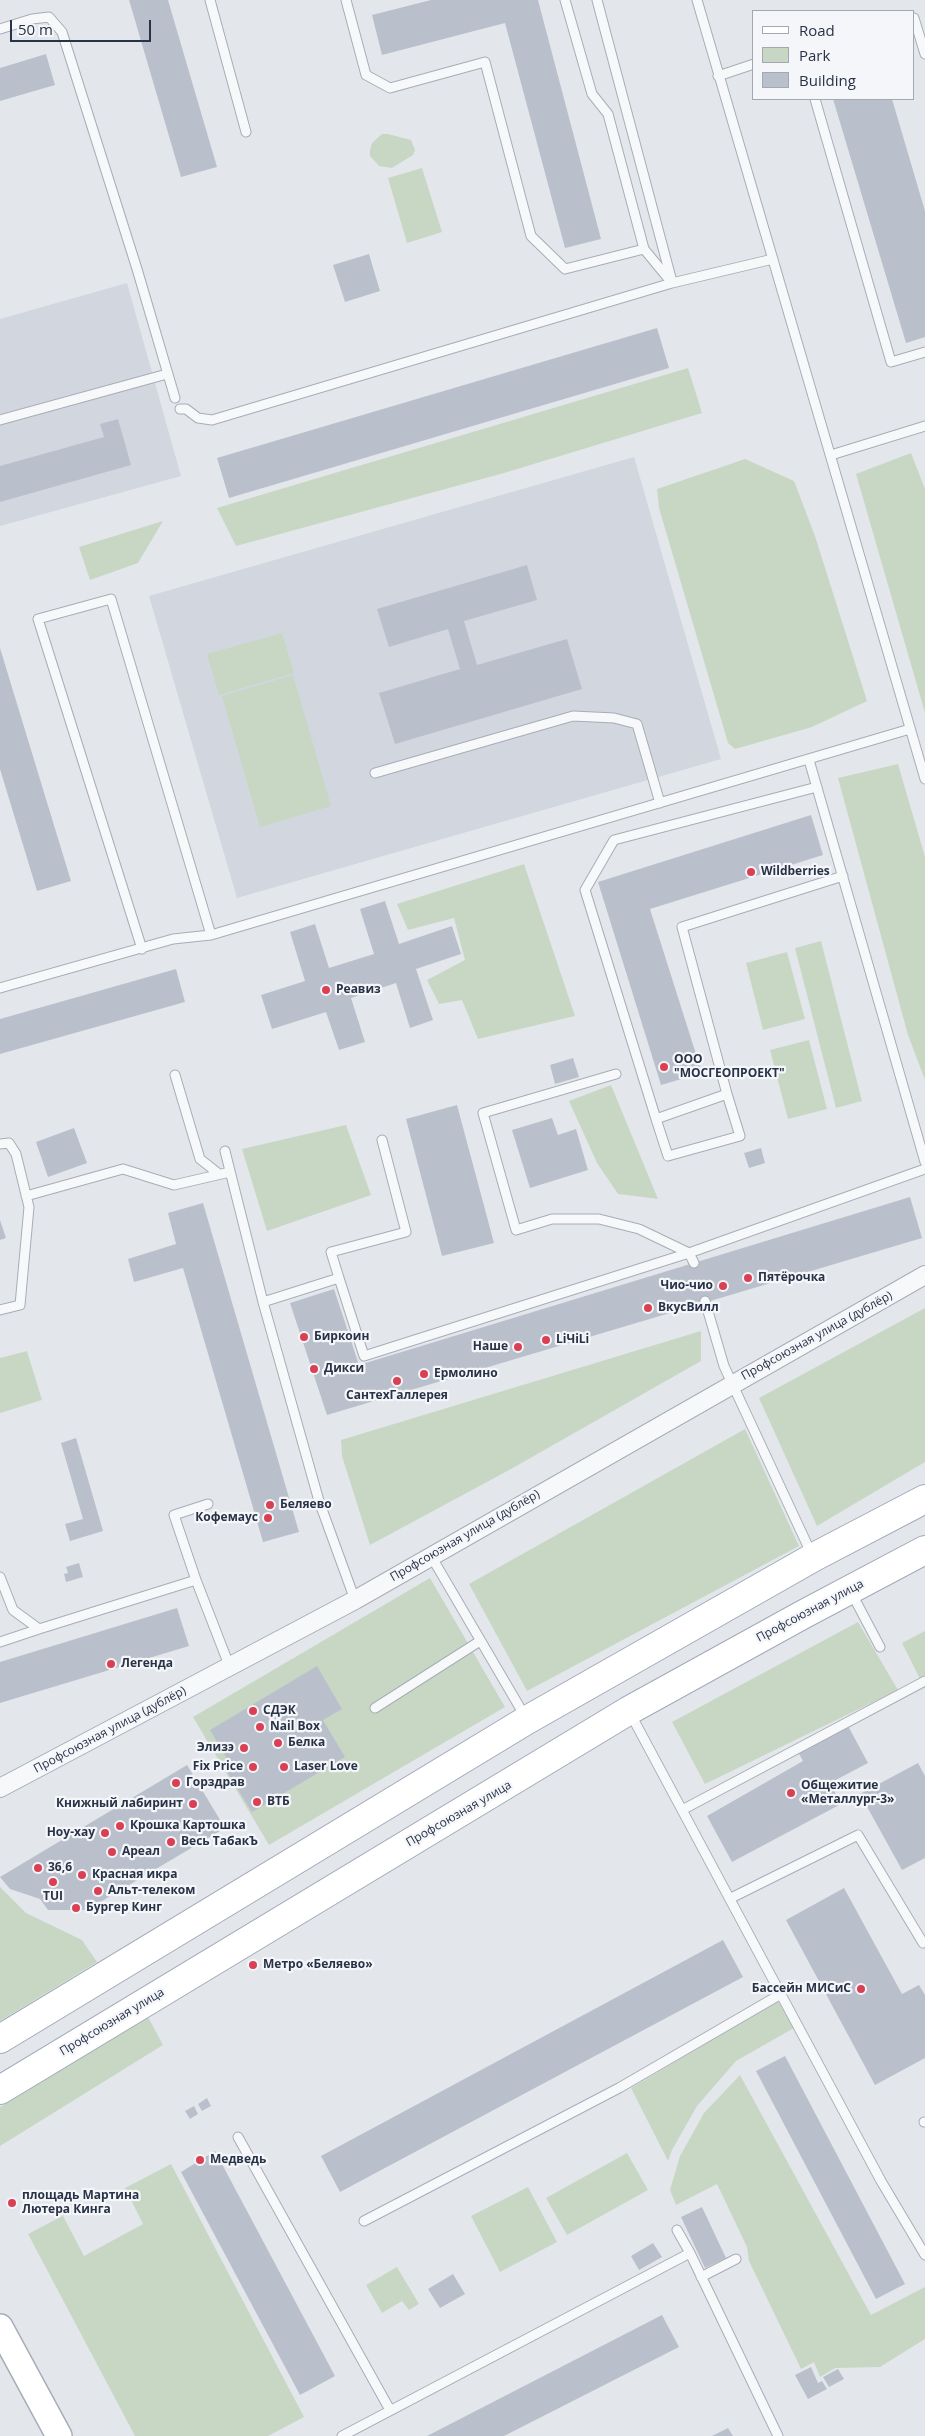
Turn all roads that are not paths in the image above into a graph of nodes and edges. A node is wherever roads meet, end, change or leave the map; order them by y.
1 (210, 0) edge
2 (346, 0) edge
3 (565, 0) edge
4 (597, 0) edge
5 (698, 0) edge
6 (915, 21) edge
7 (0, 28) edge
8 (925, 54) edge
9 (752, 65) edge
10 (718, 76) junction
11 (815, 100) edge
12 (246, 132) dead end
13 (644, 249) junction
14 (773, 259) junction
15 (672, 283) junction
16 (925, 352) edge
17 (167, 374) junction
18 (175, 398) dead end
19 (180, 409) dead end
20 (0, 420) edge
21 (925, 426) edge
22 (830, 454) junction
23 (910, 729) junction
24 (809, 760) junction
25 (375, 773) dead end
26 (925, 779) edge
27 (817, 787) junction
28 (660, 804) junction
29 (843, 876) junction
30 (211, 935) junction
31 (142, 949) junction
32 (0, 988) edge
33 (616, 1074) dead end
34 (175, 1075) dead end
35 (727, 1094) junction
36 (656, 1119) junction
37 (382, 1140) dead end
38 (0, 1144) edge
39 (224, 1151) dead end
40 (925, 1162) edge
41 (925, 1169) edge
42 (230, 1172) junction
43 (219, 1174) junction
44 (26, 1196) junction
45 (689, 1253) junction
46 (694, 1263) dead end
47 (925, 1275) edge
48 (340, 1278) junction
49 (705, 1301) dead end
50 (263, 1302) junction
51 (0, 1310) edge
52 (733, 1383) junction
53 (925, 1499) edge
54 (208, 1504) dead end
55 (925, 1550) edge
56 (431, 1556) junction
57 (814, 1557) junction
58 (0, 1576) edge
59 (196, 1580) junction
60 (850, 1589) junction
61 (355, 1600) junction
62 (39, 1629) junction
63 (480, 1641) junction
64 (0, 1642) edge
65 (880, 1647) dead end
66 (229, 1665) junction
67 (925, 1681) edge
68 (374, 1708) dead end
69 (628, 1711) junction
70 (527, 1720) junction
71 (0, 1788) edge
72 (682, 1810) junction
73 (731, 1898) junction
74 (925, 1942) edge
75 (781, 1994) junction
76 (0, 2039) edge
77 (0, 2090) edge
78 (238, 2137) dead end
79 (364, 2222) dead end
80 (677, 2230) dead end
81 (690, 2253) junction
82 (925, 2255) edge
83 (736, 2259) dead end
84 (701, 2277) junction
85 (0, 2326) edge
86 (390, 2410) junction
87 (59, 2436) edge
88 (342, 2436) edge
89 (778, 2436) edge

1 - 12 lane
2 - 13 lane
3 - 13 lane
4 - 15 lane
5 - 10 lane
6 - 8 lane
7 - 17 lane
9 - 10 lane
10 - 14 lane
11 - 16 lane
13 - 15 lane
14 - 15 lane
14 - 22 lane
15 - 19 lane
17 - 18 lane
17 - 20 lane
21 - 22 lane
22 - 23 lane
23 - 24 lane
23 - 26 lane
24 - 27 lane
24 - 28 lane
25 - 28 lane
27 - 29 lane
27 - 36 lane
28 - 30 lane
29 - 35 lane
29 - 40 lane
30 - 31 lane
30 - 31 lane
31 - 32 lane
33 - 45 lane
34 - 43 lane
35 - 36 lane
35 - 36 lane
37 - 48 lane
38 - 44 lane
39 - 42 lane
41 - 45 lane
42 - 43 lane
42 - 50 lane
43 - 44 lane
44 - 51 lane
45 - 46 lane
45 - 48 lane
47 - 52 street, Профсоюзная улица (дублёр)
48 - 50 lane
49 - 52 lane
50 - 61 lane
52 - 56 street, Профсоюзная улица (дублёр)
52 - 57 lane
53 - 57 main road
54 - 59 lane
55 - 60 main road, Профсоюзная улица
56 - 61 street, Профсоюзная улица (дублёр)
56 - 63 lane
57 - 70 main road
58 - 62 lane
59 - 62 lane
59 - 66 lane
60 - 65 lane
60 - 69 main road, Профсоюзная улица
61 - 66 street, Профсоюзная улица (дублёр)
62 - 64 lane
63 - 68 lane
63 - 70 lane
66 - 71 street, Профсоюзная улица (дублёр)
67 - 72 lane
69 - 72 lane
69 - 77 main road, Профсоюзная улица
70 - 76 main road
72 - 73 lane
73 - 74 lane
73 - 75 lane
75 - 79 lane
75 - 82 lane
78 - 86 lane
80 - 81 lane
81 - 84 lane
81 - 86 lane
83 - 84 lane
84 - 89 lane
85 - 87 main road
86 - 88 lane

